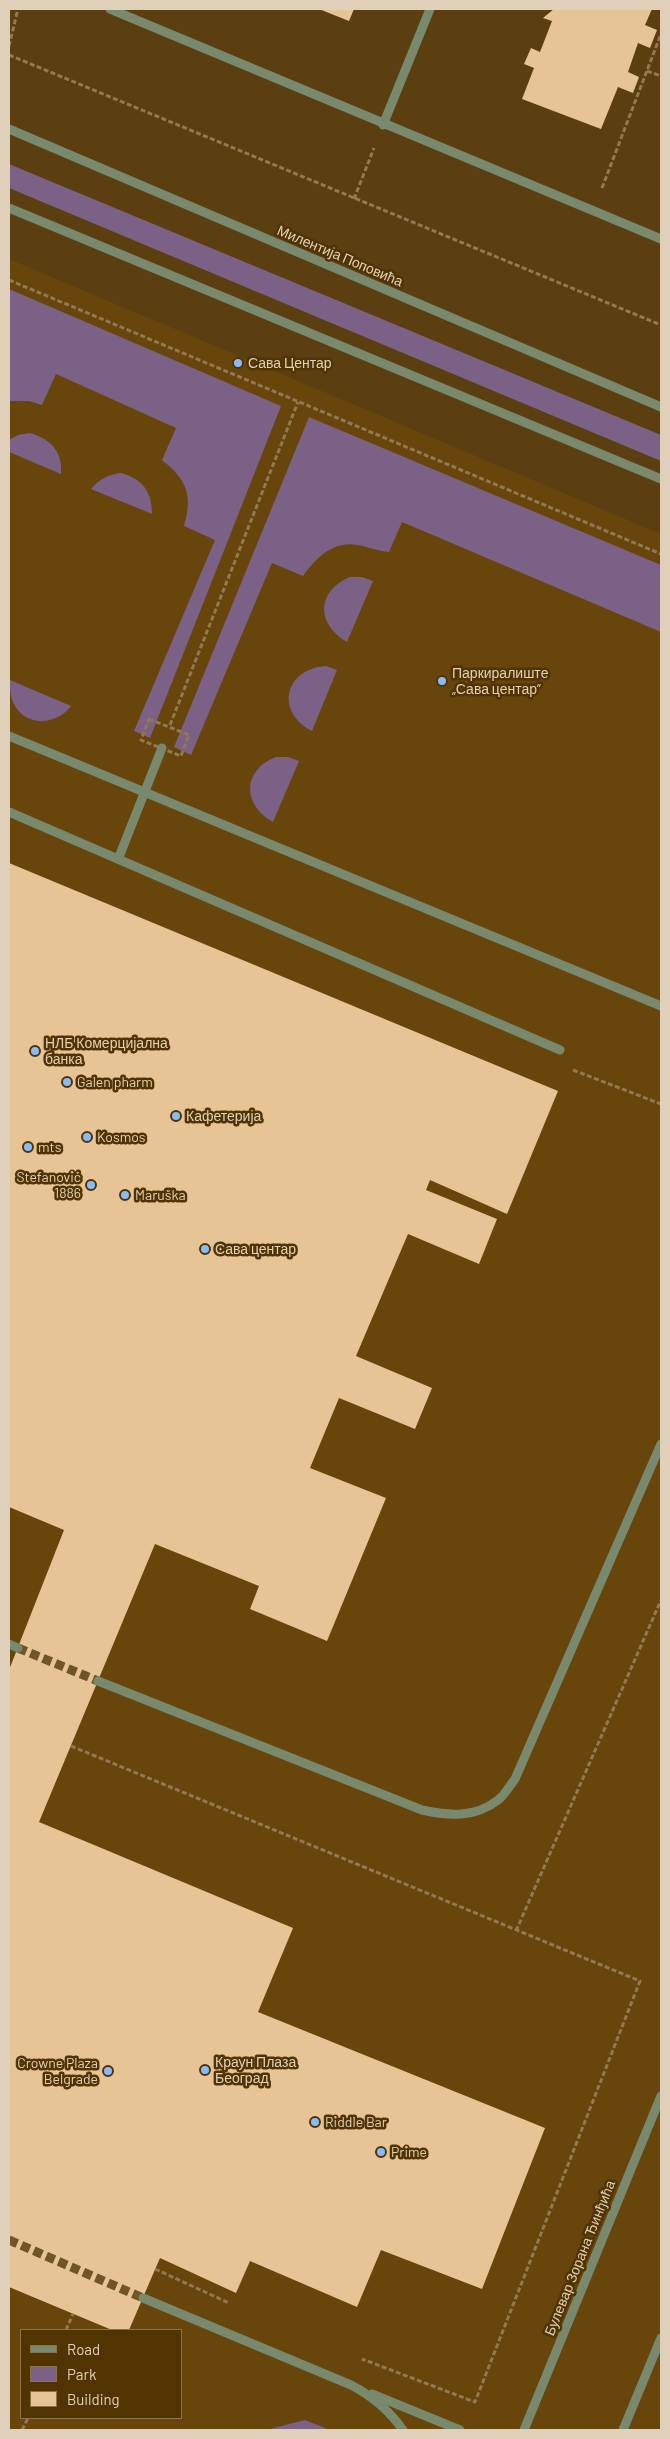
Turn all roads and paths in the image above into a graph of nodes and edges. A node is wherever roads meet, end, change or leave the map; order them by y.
1 (18, 9) edge
2 (110, 9) edge
3 (430, 9) edge
4 (661, 34) edge
5 (9, 46) edge
6 (9, 55) edge
7 (647, 71) junction
8 (661, 76) edge
9 (383, 124) junction
10 (9, 130) edge
11 (354, 199) junction
12 (9, 208) edge
13 (593, 210) junction
14 (661, 239) edge
15 (9, 280) edge
16 (661, 325) edge
17 (298, 402) junction
18 (661, 407) edge
19 (661, 479) edge
20 (661, 554) edge
21 (170, 727) dead end
22 (9, 736) edge
23 (162, 748) dead end
24 (9, 812) edge
25 (119, 857) junction
26 (661, 1006) edge
27 (560, 1050) dead end
28 (572, 1070) dead end
29 (661, 1104) edge
30 (661, 1444) edge
31 (661, 1600) edge
32 (9, 1644) edge
33 (18, 1648) tunnel mouth
34 (98, 1681) tunnel mouth
35 (71, 1746) dead end
36 (516, 1931) junction
37 (661, 2096) edge
38 (143, 2298) tunnel mouth
39 (73, 2314) dead end
40 (66, 2329) edge
41 (661, 2338) edge
42 (359, 2358) dead end
43 (351, 2385) junction
44 (403, 2430) edge
45 (460, 2430) edge
46 (524, 2430) edge
47 (623, 2430) edge

1 - 5 path
2 - 9 street
3 - 9 street
4 - 7 path
6 - 11 path
7 - 8 path
7 - 13 path
9 - 11 path
9 - 13 street
10 - 18 street, Милентија Поповића
11 - 16 path
12 - 19 street
13 - 14 street
15 - 17 path
17 - 20 path
17 - 21 path
22 - 26 street
23 - 25 street, bridge
24 - 25 street
25 - 27 street
28 - 29 path
30 - 34 street
31 - 36 path
32 - 33 street
35 - 36 path
36 - 42 path
37 - 46 street, Булевар Зорана Ђинђића
38 - 43 street
39 - 40 path
41 - 47 street
43 - 44 street
43 - 45 street

